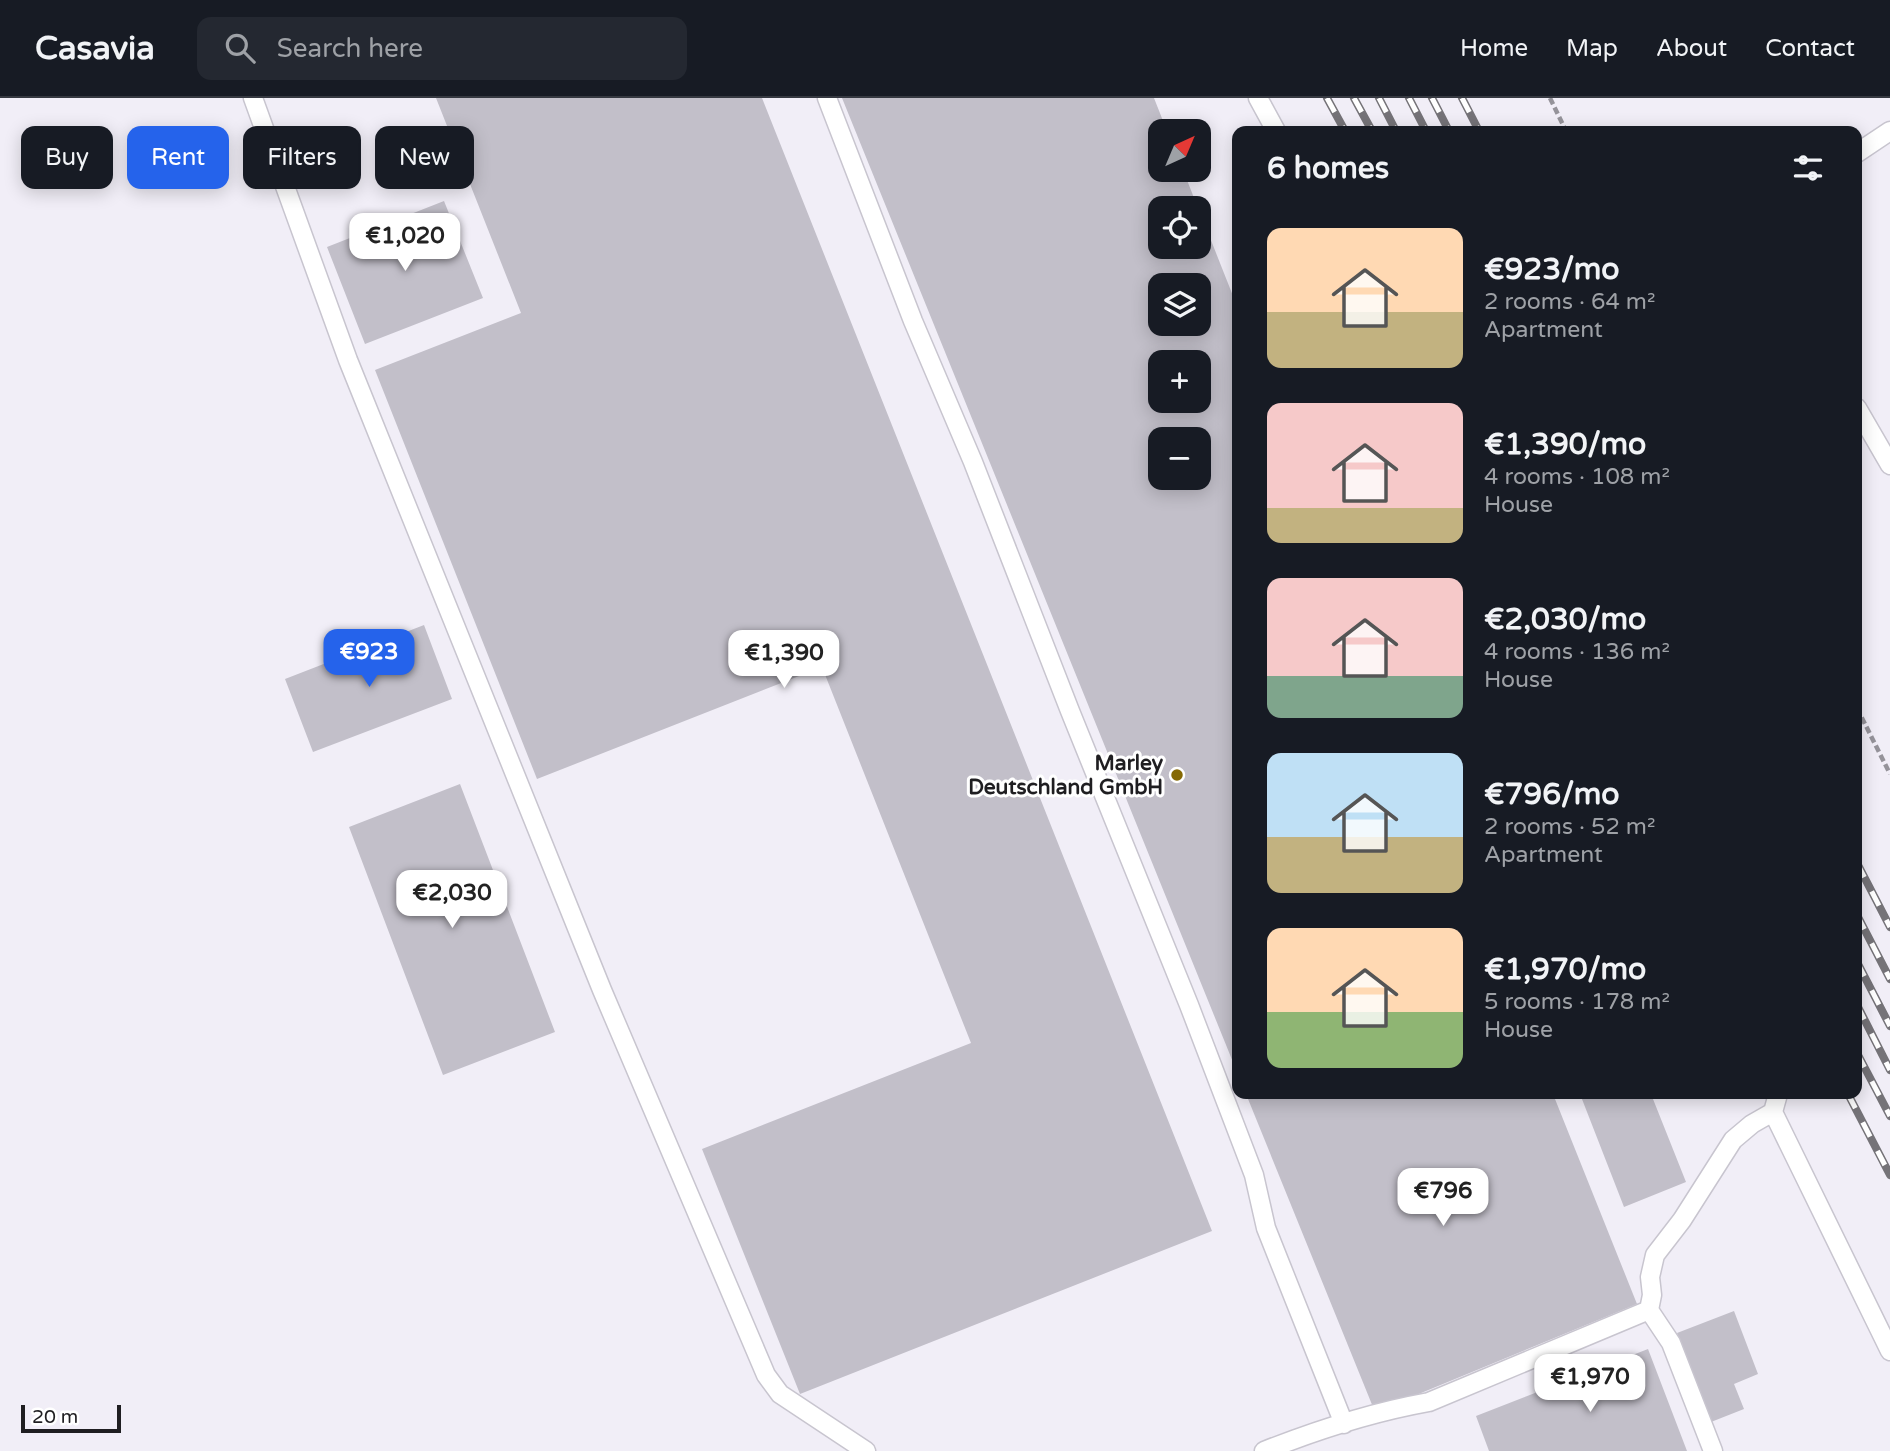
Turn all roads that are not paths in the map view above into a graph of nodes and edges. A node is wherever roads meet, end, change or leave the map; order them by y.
1 (253, 98) edge
2 (827, 98) edge
3 (1258, 98) edge
4 (1273, 126) edge
5 (1890, 131) edge
6 (1862, 150) edge
7 (1862, 417) edge
8 (1890, 466) edge
9 (1777, 1099) edge
10 (1773, 1112) junction
11 (1649, 1310) junction
12 (1890, 1351) edge
13 (1345, 1424) junction
14 (866, 1451) edge
15 (1264, 1451) edge
16 (1713, 1451) edge

1 - 14 lane
2 - 13 lane
3 - 4 lane
5 - 6 lane
7 - 8 lane
9 - 10 lane
10 - 11 lane
10 - 12 lane
11 - 13 lane
11 - 16 lane
13 - 15 lane

